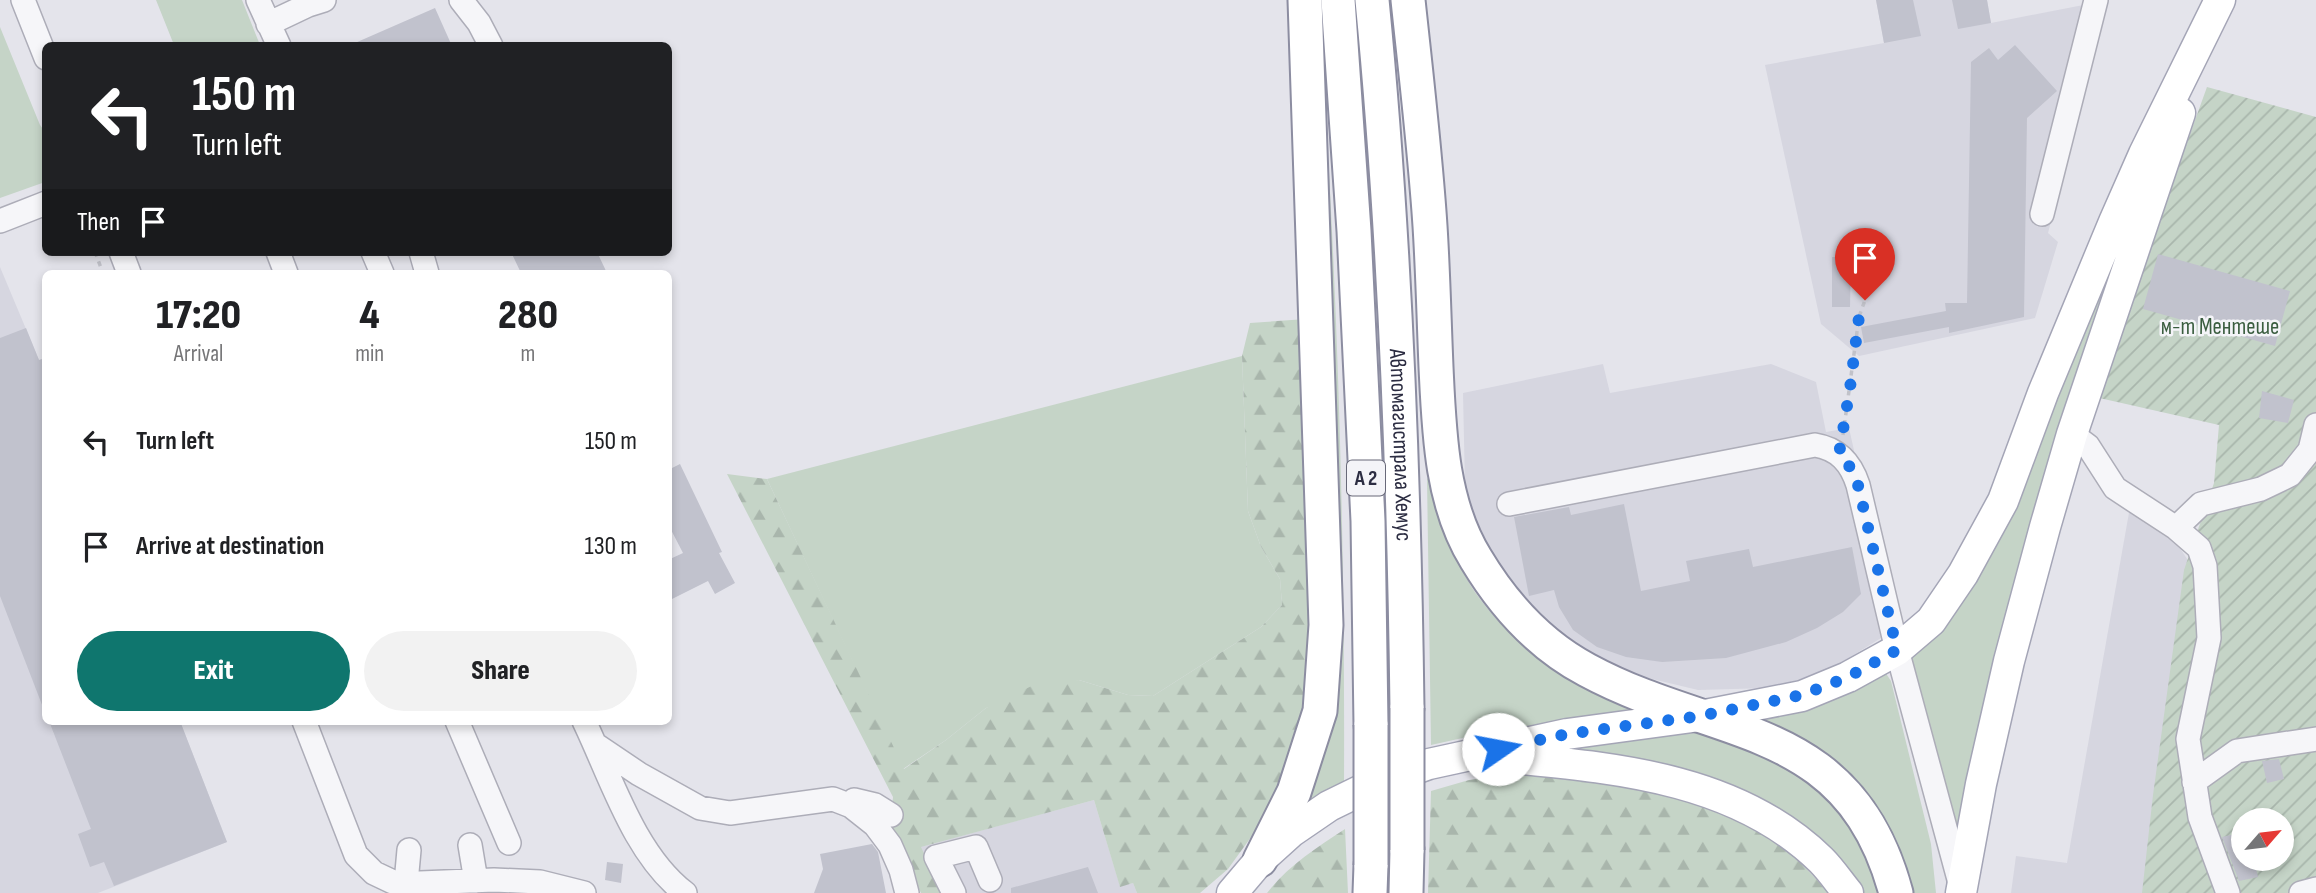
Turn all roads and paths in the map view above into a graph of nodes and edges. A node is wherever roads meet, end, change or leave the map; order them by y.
1 (23, 0) edge
2 (324, 0) edge
3 (461, 0) edge
4 (1305, 0) edge
5 (1338, 0) edge
6 (1373, 0) edge
7 (1408, 0) edge
8 (2096, 0) edge
9 (2220, 0) edge
10 (266, 8) edge
11 (2206, 30) junction
12 (278, 42) edge
13 (489, 42) edge
14 (42, 48) edge
15 (42, 205) edge
16 (2042, 214) dead end
17 (0, 221) edge
18 (1871, 283) dead end
19 (2316, 425) edge
20 (2072, 434) junction
21 (1839, 454) junction
22 (2308, 464) edge
23 (1509, 505) dead end
24 (2176, 528) junction
25 (1897, 650) junction
26 (1700, 716) junction
27 (306, 725) edge
28 (459, 725) edge
29 (586, 725) edge
30 (2316, 739) edge
31 (596, 745) junction
32 (1475, 754) junction
33 (2194, 782) junction
34 (833, 799) junction
35 (891, 814) dead end
36 (509, 843) dead end
37 (470, 845) dead end
38 (409, 849) dead end
39 (1260, 860) junction
40 (1371, 879) edge
41 (990, 880) dead end
42 (406, 883) junction
43 (474, 885) edge
44 (2316, 889) edge
45 (1232, 890) edge
46 (1961, 891) edge
47 (584, 893) edge
48 (685, 893) edge
49 (906, 893) edge
50 (954, 893) edge
51 (1406, 893) edge
52 (1848, 893) edge
53 (1896, 893) edge
54 (2228, 893) edge
55 (2301, 893) edge

1 - 14 street
2 - 10 street
3 - 13 street
4 - 39 highway
5 - 40 highway, Автомагистрала Хемус / A 2, bridge
6 - 51 highway, Автомагистрала Хемус / A 2, bridge
7 - 26 highway
8 - 16 street
9 - 11 main road
10 - 12 street
11 - 20 main road
11 - 25 main road
15 - 17 street
18 - 21 path
19 - 22 street
20 - 24 street
20 - 46 main road
21 - 23 street
21 - 25 street
22 - 24 street
24 - 33 street
25 - 26 main road
25 - 46 street
26 - 32 main road
26 - 53 highway
27 - 42 street
28 - 36 street
29 - 31 street
30 - 33 street
31 - 34 street
31 - 48 street
32 - 39 main road
32 - 52 main road
33 - 54 street
34 - 35 street
34 - 49 street
37 - 43 street
38 - 42 street
39 - 45 main road
41 - 50 street
42 - 43 street
43 - 47 street
44 - 55 street

